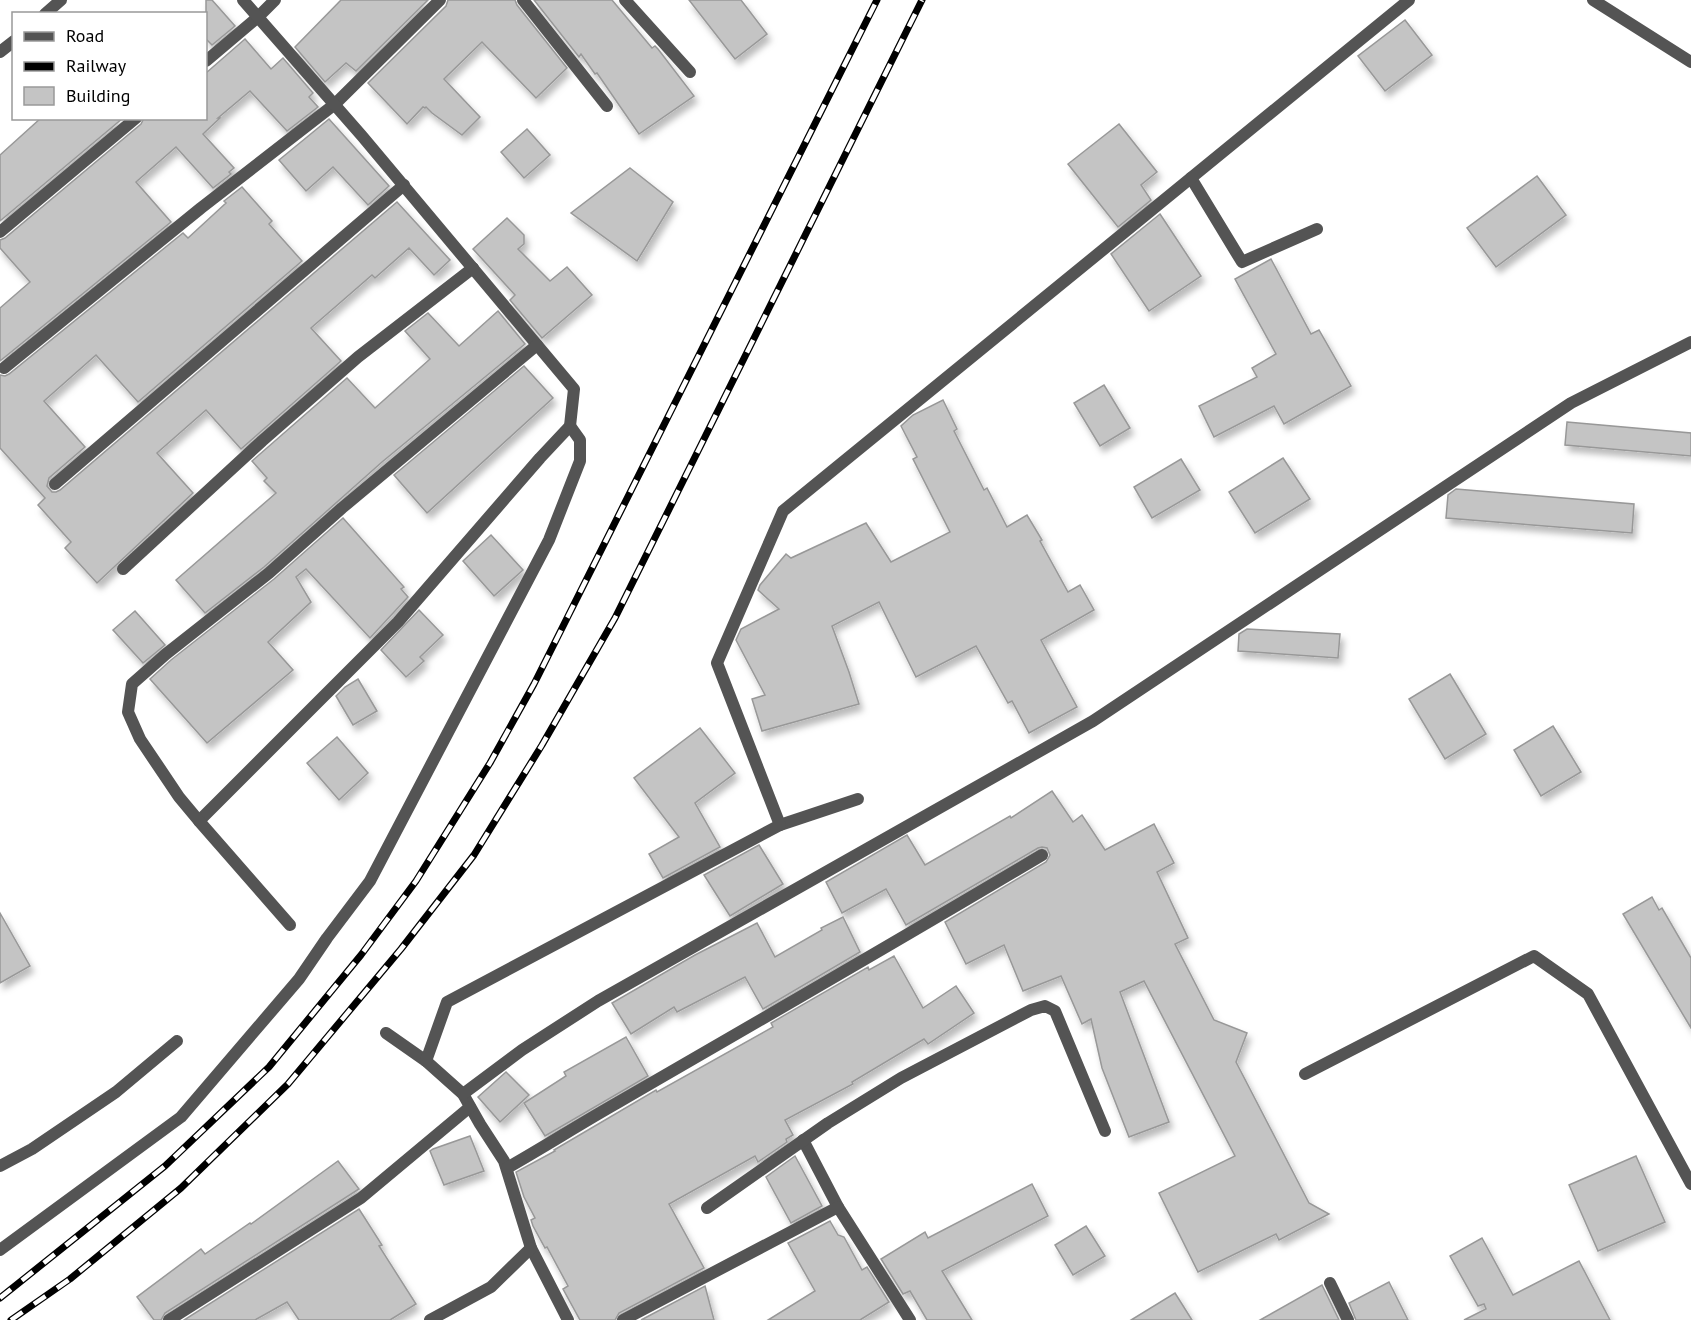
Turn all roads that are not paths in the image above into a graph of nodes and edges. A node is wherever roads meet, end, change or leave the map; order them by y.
1 (61, 0) edge
2 (243, 0) edge
3 (275, 0) edge
4 (440, 0) edge
5 (523, 0) edge
6 (625, 0) edge
7 (1409, 0) edge
8 (1593, 0) edge
9 (47, 12) edge
10 (258, 17) junction
11 (12, 43) edge
12 (0, 52) edge
13 (207, 60) edge
14 (1691, 62) edge
15 (690, 72) dead end
16 (335, 104) junction
17 (607, 106) dead end
18 (134, 120) edge
19 (1191, 178) junction
20 (404, 185) junction
21 (1317, 229) dead end
22 (0, 232) edge
23 (473, 268) junction
24 (1691, 342) edge
25 (537, 345) junction
26 (4, 368) dead end
27 (570, 426) junction
28 (55, 484) dead end
29 (123, 569) dead end
30 (858, 798) dead end
31 (199, 821) junction
32 (780, 825) junction
33 (1041, 855) dead end
34 (290, 925) dead end
35 (386, 1033) dead end
36 (177, 1041) dead end
37 (426, 1061) junction
38 (1305, 1074) dead end
39 (463, 1094) junction
40 (470, 1107) junction
41 (1105, 1131) dead end
42 (803, 1140) junction
43 (0, 1166) edge
44 (507, 1168) junction
45 (1691, 1184) edge
46 (838, 1207) junction
47 (707, 1208) dead end
48 (531, 1248) junction
49 (0, 1250) edge
50 (1330, 1283) dead end
51 (169, 1320) edge
52 (430, 1320) edge
53 (568, 1320) edge
54 (622, 1320) edge
55 (910, 1320) edge
56 (1348, 1320) edge

1 - 9 street
2 - 10 street
3 - 10 street
4 - 16 street
5 - 17 street
6 - 15 street
7 - 19 street
8 - 14 street
10 - 13 street
10 - 16 street
11 - 12 street
16 - 20 street
16 - 26 street
18 - 22 street
19 - 21 street
19 - 32 street
20 - 23 street
20 - 28 street
23 - 25 street
23 - 29 street
24 - 39 street
25 - 27 street
25 - 31 street
27 - 31 street
27 - 49 street
30 - 32 street
31 - 34 street
32 - 37 street
33 - 44 street
35 - 37 street
36 - 43 street
37 - 39 street
38 - 45 street
39 - 40 street
40 - 44 street
40 - 51 street
41 - 42 street
42 - 46 street
42 - 47 street
44 - 48 street
46 - 54 street
46 - 55 street
48 - 52 street
48 - 53 street
50 - 56 street

